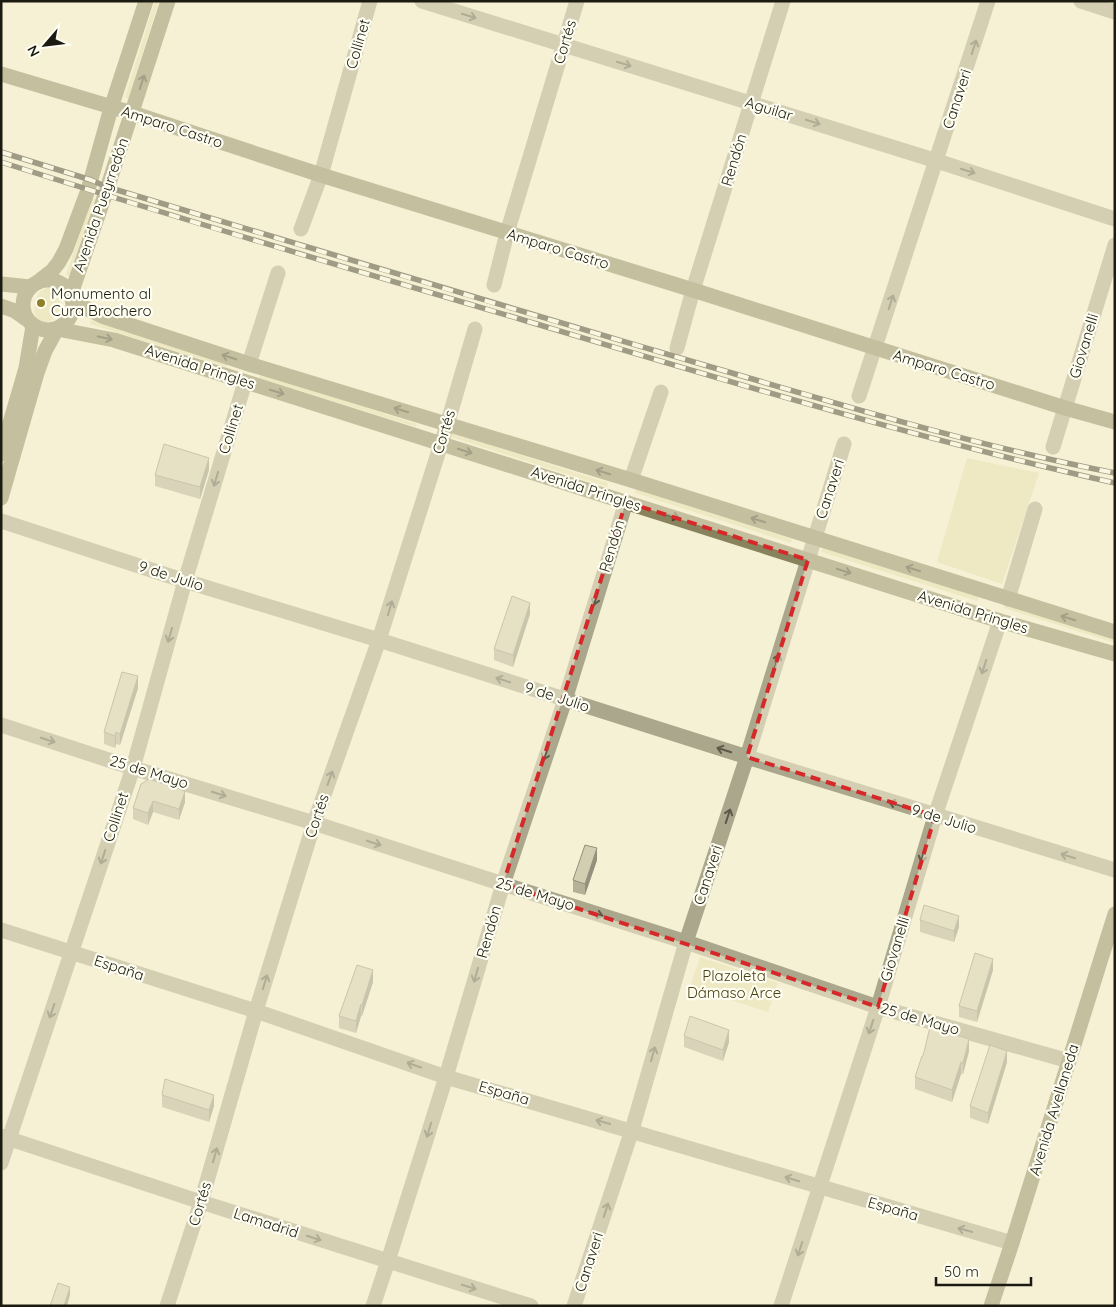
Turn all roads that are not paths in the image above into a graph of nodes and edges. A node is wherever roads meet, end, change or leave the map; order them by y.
1 (146, 1) edge
2 (168, 1) edge
3 (370, 1) edge
4 (422, 1) edge
5 (577, 1) edge
6 (783, 1) edge
7 (988, 1) edge
8 (1082, 1) edge
9 (1115, 12) edge
10 (564, 45) junction
11 (1, 74) edge
12 (752, 104) junction
13 (111, 108) junction
14 (132, 114) junction
15 (937, 161) junction
16 (321, 175) junction
17 (1115, 219) edge
18 (301, 229) dead end
19 (507, 233) junction
20 (1115, 245) edge
21 (278, 273) dead end
22 (1, 284) edge
23 (34, 284) junction
24 (494, 285) dead end
25 (694, 290) junction
26 (72, 298) junction
27 (1, 306) edge
28 (29, 322) junction
29 (57, 329) junction
30 (475, 330) dead end
31 (677, 348) dead end
32 (876, 348) junction
33 (249, 364) junction
34 (245, 382) junction
35 (661, 392) dead end
36 (859, 396) dead end
37 (1065, 408) junction
38 (1115, 422) edge
39 (447, 425) junction
40 (441, 443) junction
41 (844, 444) dead end
42 (1053, 447) dead end
43 (1, 454) edge
44 (631, 480) junction
45 (1, 498) edge
46 (626, 502) junction
47 (1035, 509) dead end
48 (1, 521) edge
49 (815, 537) junction
50 (808, 560) junction
51 (185, 581) junction
52 (1008, 599) junction
53 (1000, 621) junction
54 (1115, 632) edge
55 (379, 640) junction
56 (1115, 654) edge
57 (564, 700) junction
58 (1, 725) edge
59 (747, 757) junction
60 (133, 768) junction
61 (935, 816) junction
62 (314, 823) junction
63 (1115, 870) edge
64 (502, 884) junction
65 (1115, 914) edge
66 (1, 930) edge
67 (686, 942) junction
68 (72, 953) junction
69 (878, 1007) junction
70 (256, 1012) junction
71 (1069, 1061) junction
72 (446, 1076) junction
73 (632, 1130) junction
74 (5, 1138) edge
75 (1, 1163) edge
76 (820, 1187) junction
77 (201, 1202) junction
78 (1012, 1243) junction
79 (388, 1262) junction
80 (167, 1306) edge
81 (373, 1306) edge
82 (531, 1306) edge
83 (574, 1306) edge
84 (782, 1306) edge
85 (991, 1306) edge

1 - 13 main road, Avenida Pueyrredón
14 -> 2 main road, Avenida Pueyrredón
3 - 16 street, Collinet
4 -> 10 street, Aguilar
5 - 10 street, Cortés
6 - 12 street, Rendón
15 -> 7 street, Canaveri
8 - 9 street
10 -> 12 street, Aguilar
10 - 19 street, Cortés
11 - 13 main road, Amparo Castro
12 -> 15 street, Aguilar
12 - 25 street, Rendón
13 - 14 main road, Amparo Castro
13 - 23 main road, Avenida Pueyrredón
14 - 16 main road, Amparo Castro
14 - 26 main road, Avenida Pueyrredón
15 -> 17 street, Aguilar
32 -> 15 street, Canaveri
16 - 18 street, Collinet
16 - 19 main road, Amparo Castro
19 - 24 street, Cortés
19 - 25 main road, Amparo Castro
20 - 37 street, Giovanelli
21 - 33 street
22 - 23 main road
23 - 26 main road
23 - 28 main road
25 - 31 street, Rendón
25 - 32 main road, Amparo Castro
26 - 29 main road
33 -> 26 main road, Avenida Pringles
27 - 28 main road
28 - 29 main road
28 - 43 main road
29 -> 34 main road, Avenida Pringles
29 - 45 main road
30 - 39 street, Cortés
32 - 36 street, Canaveri
32 - 37 main road, Amparo Castro
39 -> 33 main road, Avenida Pringles
34 -> 40 main road, Avenida Pringles
34 -> 51 street, Collinet
35 - 44 street
37 - 38 main road, Amparo Castro
37 - 42 street, Giovanelli
39 - 40 street, Cortés
44 -> 39 main road, Avenida Pringles
40 -> 46 main road, Avenida Pringles
55 -> 40 street, Cortés
41 - 49 street, Canaveri
49 -> 44 main road, Avenida Pringles
46 -> 50 main road, Avenida Pringles
46 -> 57 street, Rendón
47 - 52 street
48 - 51 street, 9 de Julio
49 - 50 street, Canaveri
52 -> 49 main road, Avenida Pringles
50 -> 53 main road, Avenida Pringles
59 -> 50 street, Canaveri
51 - 55 street, 9 de Julio
51 -> 60 street, Collinet
54 -> 52 main road, Avenida Pringles
53 - 56 main road, Avenida Pringles
53 -> 61 street, Giovanelli
57 -> 55 street, 9 de Julio
62 -> 55 street, Cortés
59 -> 57 street, 9 de Julio
57 -> 64 street, Rendón
58 -> 60 street, 25 de Mayo
61 -> 59 street, 9 de Julio
67 -> 59 street, Canaveri
60 -> 62 street, 25 de Mayo
60 -> 68 street, Collinet
63 -> 61 street, 9 de Julio
61 -> 69 street, Giovanelli
62 -> 64 street, 25 de Mayo
70 -> 62 street, Cortés
64 -> 67 street, 25 de Mayo
64 -> 72 street, Rendón
65 - 71 main road, Avenida Avellaneda
66 - 68 street, España
67 - 69 street, 25 de Mayo
73 -> 67 street, Canaveri
68 - 70 street, España
68 -> 74 street, Collinet
69 - 71 street, 25 de Mayo
69 -> 76 street, Giovanelli
72 -> 70 street, España
77 -> 70 street, Cortés
71 - 78 main road, Avenida Avellaneda
73 -> 72 street, España
72 -> 79 street, Rendón
76 -> 73 street, España
83 -> 73 street, Canaveri
74 - 75 street, Collinet
74 - 77 street, Lamadrid
78 -> 76 street, España
76 -> 84 street, Giovanelli
77 -> 79 street, Lamadrid
77 - 80 street, Cortés
78 - 85 main road, Avenida Avellaneda
79 - 81 street, Rendón
79 -> 82 street, Lamadrid

